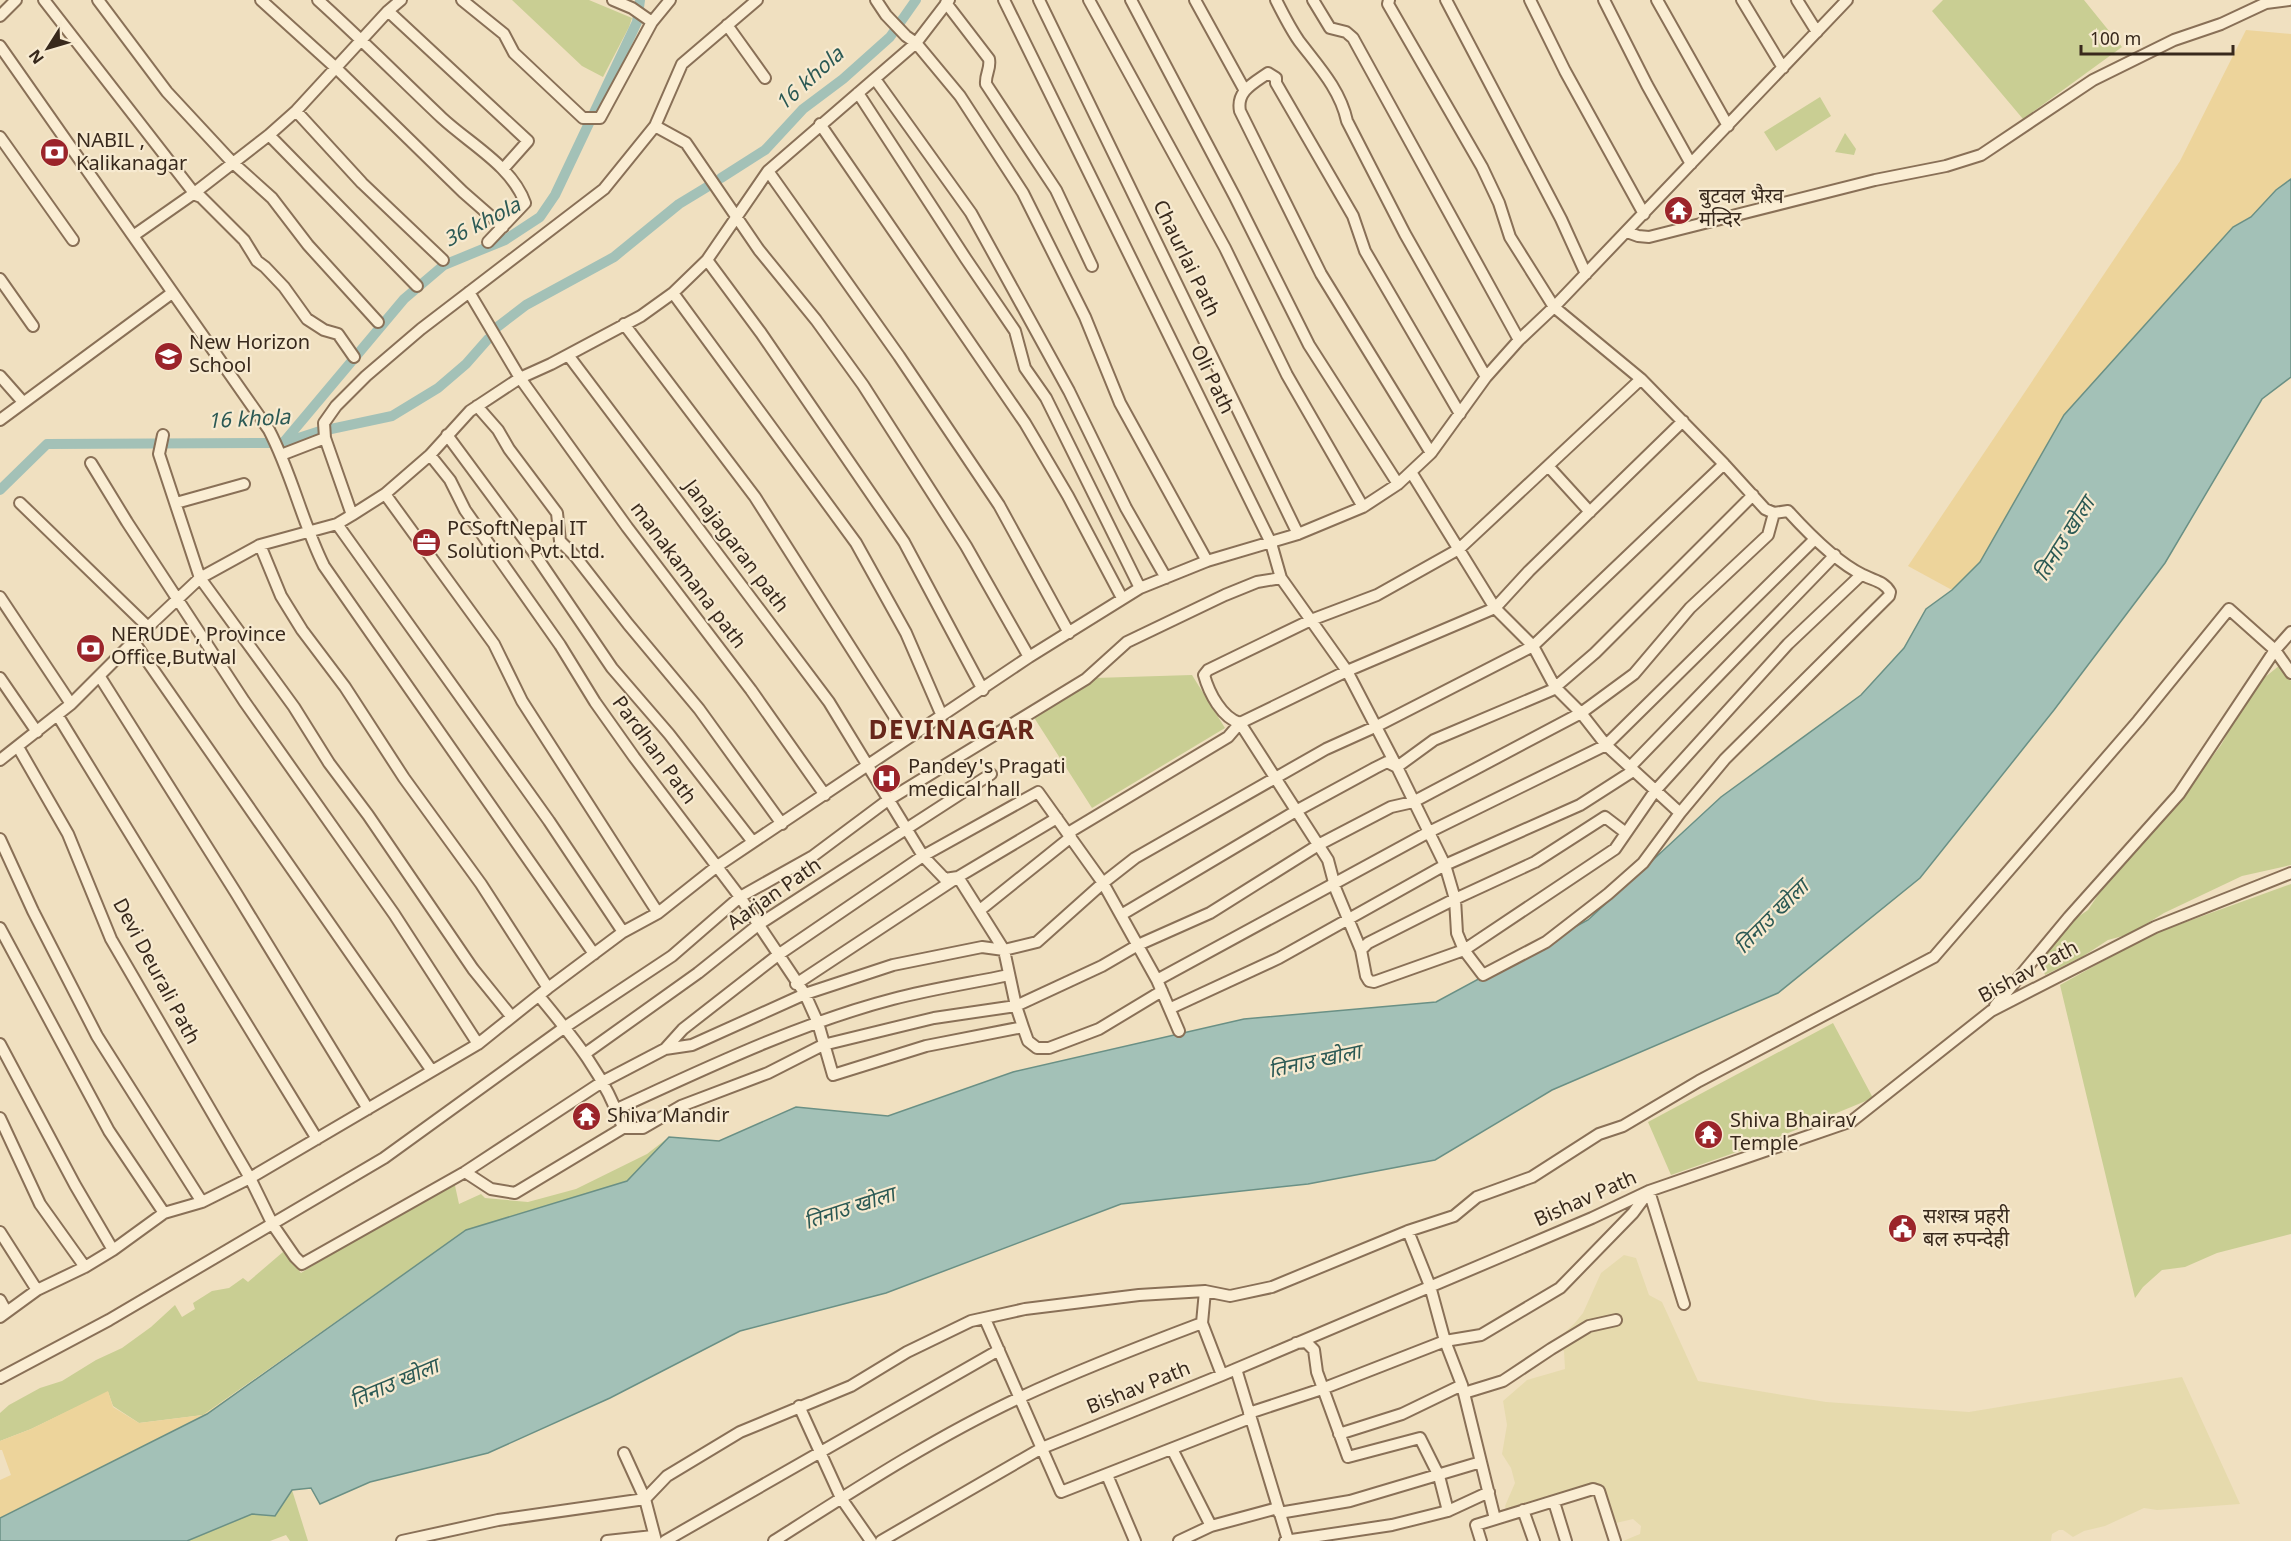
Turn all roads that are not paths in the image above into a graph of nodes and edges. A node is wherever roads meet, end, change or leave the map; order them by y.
1 (16, 0) edge
2 (44, 0) edge
3 (98, 0) edge
4 (261, 0) edge
5 (318, 0) edge
6 (399, 0) edge
7 (462, 0) edge
8 (613, 0) edge
9 (670, 0) edge
10 (757, 0) edge
11 (876, 0) edge
12 (1004, 0) edge
13 (1039, 0) edge
14 (1089, 0) edge
15 (1131, 0) edge
16 (1196, 0) edge
17 (1276, 0) edge
18 (1313, 0) edge
19 (1389, 0) edge
20 (1446, 0) edge
21 (1530, 0) edge
22 (1604, 0) edge
23 (1657, 0) edge
24 (1742, 0) edge
25 (1797, 0) edge
26 (1847, 0) edge
27 (2289, 0) edge
28 (948, 2) edge
29 (1836, 4) edge
30 (388, 11) junction
31 (0, 16) edge
32 (652, 22) junction
33 (727, 25) junction
34 (1816, 33) junction
35 (361, 39) junction
36 (916, 43) junction
37 (0, 46) edge
38 (336, 68) junction
39 (1783, 68) junction
40 (765, 78) dead end
41 (875, 79) junction
42 (1244, 89) junction
43 (858, 93) junction
44 (296, 111) junction
45 (820, 124) junction
46 (655, 126) junction
47 (1728, 126) junction
48 (269, 135) junction
49 (0, 137) edge
50 (232, 162) junction
51 (1691, 164) junction
52 (503, 169) junction
53 (768, 171) junction
54 (193, 193) junction
55 (1644, 214) junction
56 (737, 215) junction
57 (503, 227) junction
58 (1627, 232) junction
59 (133, 236) junction
60 (74, 240) dead end
61 (488, 242) dead end
62 (443, 260) dead end
63 (707, 260) junction
64 (1092, 266) dead end
65 (1586, 274) junction
66 (0, 279) edge
67 (417, 286) dead end
68 (469, 292) junction
69 (674, 292) junction
70 (172, 293) junction
71 (1554, 307) junction
72 (378, 322) dead end
73 (624, 324) junction
74 (33, 326) dead end
75 (1519, 340) junction
76 (568, 355) junction
77 (354, 357) dead end
78 (0, 376) edge
79 (1486, 377) junction
80 (520, 378) junction
81 (1641, 379) junction
82 (23, 402) junction
83 (477, 406) junction
84 (1460, 414) junction
85 (0, 420) edge
86 (1683, 421) junction
87 (163, 435) dead end
88 (447, 435) junction
89 (325, 438) junction
90 (280, 452) junction
91 (1431, 453) junction
92 (430, 455) junction
93 (91, 463) dead end
94 (1724, 464) junction
95 (1549, 467) junction
96 (1412, 472) junction
97 (244, 484) dead end
98 (1398, 484) junction
99 (385, 494) junction
100 (1753, 495) junction
101 (20, 503) dead end
102 (176, 503) junction
103 (1364, 507) junction
104 (1590, 512) junction
105 (1774, 513) junction
106 (352, 515) junction
107 (337, 524) junction
108 (307, 530) junction
109 (1298, 534) junction
110 (1814, 540) junction
111 (1271, 543) junction
112 (260, 545) junction
113 (1459, 549) junction
114 (1835, 555) junction
115 (1207, 561) junction
116 (1861, 575) junction
117 (200, 578) junction
118 (1166, 578) junction
119 (1281, 578) junction
120 (1140, 588) junction
121 (0, 597) edge
122 (1122, 598) junction
123 (177, 599) junction
124 (1495, 608) junction
125 (1311, 620) junction
126 (148, 627) junction
127 (2291, 632) edge
128 (1069, 633) junction
129 (134, 642) junction
130 (1533, 646) junction
131 (2275, 650) junction
132 (1029, 657) junction
133 (2289, 667) edge
134 (1347, 670) junction
135 (100, 677) junction
136 (0, 678) edge
137 (1555, 687) junction
138 (983, 690) junction
139 (71, 704) junction
140 (1581, 713) junction
141 (58, 716) junction
142 (942, 716) junction
143 (1240, 723) junction
144 (1377, 726) junction
145 (37, 732) junction
146 (908, 738) junction
147 (1606, 745) junction
148 (18, 747) junction
149 (0, 760) edge
150 (866, 766) junction
151 (1397, 766) junction
152 (1632, 769) junction
153 (991, 774) dead end
154 (1275, 778) junction
155 (1655, 792) junction
156 (825, 795) junction
157 (888, 800) junction
158 (1413, 802) junction
159 (1296, 810) junction
160 (1680, 813) junction
161 (1057, 818) junction
162 (782, 824) junction
163 (908, 829) junction
164 (1429, 832) junction
165 (1626, 833) junction
166 (1069, 835) junction
167 (0, 839) edge
168 (753, 842) junction
169 (1320, 843) junction
170 (923, 856) junction
171 (1444, 865) junction
172 (716, 867) junction
173 (2291, 873) edge
174 (958, 877) junction
175 (1103, 883) junction
176 (1335, 883) junction
177 (740, 897) junction
178 (1455, 899) junction
179 (980, 910) junction
180 (658, 913) junction
181 (1121, 915) junction
182 (1348, 920) junction
183 (758, 925) junction
184 (0, 928) edge
185 (623, 932) junction
186 (1138, 945) junction
187 (1004, 950) junction
188 (1361, 950) junction
189 (1464, 950) junction
190 (594, 954) junction
191 (778, 955) junction
192 (1009, 975) junction
193 (796, 984) junction
194 (1160, 985) junction
195 (548, 988) junction
196 (805, 994) junction
197 (539, 996) junction
198 (1016, 1006) junction
199 (1171, 1008) junction
200 (1991, 1011) junction
201 (510, 1016) junction
202 (818, 1023) junction
203 (565, 1027) junction
204 (1023, 1027) junction
205 (1179, 1031) dead end
206 (0, 1044) edge
207 (478, 1044) junction
208 (823, 1045) junction
209 (665, 1049) junction
210 (586, 1053) junction
211 (432, 1071) junction
212 (602, 1082) junction
213 (617, 1109) junction
214 (368, 1110) junction
215 (0, 1118) edge
216 (623, 1128) junction
217 (317, 1139) junction
218 (465, 1172) junction
219 (250, 1178) junction
220 (1649, 1191) junction
221 (202, 1202) junction
222 (164, 1213) junction
223 (273, 1225) junction
224 (1408, 1231) junction
225 (0, 1232) edge
226 (112, 1250) junction
227 (85, 1266) junction
228 (1430, 1286) junction
229 (37, 1290) junction
230 (1205, 1291) junction
231 (0, 1300) edge
232 (1684, 1304) dead end
233 (3, 1314) edge
234 (985, 1319) junction
235 (1616, 1320) dead end
236 (1203, 1323) junction
237 (1445, 1341) junction
238 (1296, 1343) junction
239 (999, 1350) junction
240 (1236, 1369) junction
241 (1222, 1375) junction
242 (0, 1378) edge
243 (1322, 1389) junction
244 (1463, 1389) junction
245 (1020, 1398) junction
246 (799, 1406) junction
247 (1249, 1416) junction
248 (1339, 1434) junction
249 (1042, 1448) junction
250 (1172, 1449) junction
251 (820, 1451) junction
252 (624, 1453) dead end
253 (1481, 1462) junction
254 (1107, 1474) junction
255 (1439, 1476) junction
256 (1489, 1492) junction
257 (841, 1498) junction
258 (645, 1499) junction
259 (1554, 1502) junction
260 (1278, 1510) junction
261 (1523, 1510) junction
262 (1448, 1511) junction
263 (1495, 1519) junction
264 (1211, 1526) junction
265 (459, 1529) junction
266 (654, 1538) edge
267 (402, 1541) edge
268 (461, 1541) edge
269 (607, 1541) edge
270 (665, 1541) edge
271 (774, 1541) edge
272 (871, 1541) edge
273 (881, 1541) edge
274 (1135, 1541) edge
275 (1179, 1541) edge
276 (1286, 1541) edge
277 (1480, 1541) edge
278 (1534, 1541) edge
279 (1566, 1541) edge
280 (1615, 1541) edge

1 - 31 street
2 - 54 street
3 - 50 street
4 - 38 street
5 - 35 street
6 - 30 street
7 - 32 street
8 - 32 street
9 - 32 street
10 - 33 street
11 - 36 street
12 - 111 street, Oli Path
13 - 109 street, Chaurlai Path
14 - 103 street
15 - 98 street
16 - 42 street
17 - 79 street
18 - 75 street
19 - 71 street
20 - 65 street
21 - 55 street
22 - 51 street
23 - 47 street
24 - 39 street
25 - 34 street
26 - 29 street
27 - 58 street
28 - 36 street
28 - 64 street
29 - 34 street
30 - 35 street
30 - 52 street
33 - 40 street
33 - 46 street
34 - 39 street
35 - 38 street
35 - 52 street
36 - 41 street
36 - 115 street
37 - 59 street
38 - 44 street
38 - 57 street
39 - 47 street
41 - 43 street
41 - 118 street
42 - 84 street
42 - 91 street
43 - 45 street
43 - 120 street
44 - 48 street
44 - 62 street
45 - 53 street
45 - 122 street
46 - 56 street
46 - 68 street
47 - 51 street
48 - 50 street
48 - 67 street
49 - 60 street
50 - 54 street
50 - 72 street
51 - 55 street
52 - 57 street
53 - 56 street
53 - 128 street
54 - 59 street
54 - 77 street
55 - 58 street
56 - 63 street
56 - 132 street
57 - 61 street
58 - 65 street
59 - 70 street
63 - 69 street
63 - 138 street
65 - 71 street
66 - 74 street
68 - 80 street, manakamana path
68 - 89 street
69 - 73 street
69 - 142 street
70 - 82 street
70 - 90 street
71 - 75 street
71 - 81 street
73 - 76 street
73 - 146 street
75 - 79 street
76 - 80 street
76 - 150 street, Janajagaran path
78 - 82 street
79 - 84 street
80 - 83 street
80 - 156 street, manakamana path
81 - 86 street
81 - 95 street
82 - 85 street
83 - 88 street
83 - 162 street
84 - 91 street
86 - 94 street
86 - 104 street
87 - 102 street
88 - 92 street
88 - 168 street
89 - 90 street
89 - 106 street
90 - 108 street
91 - 96 street
92 - 99 street
92 - 172 street, Pardhan Path
93 - 123 street
94 - 100 street
94 - 130 street
95 - 104 street
95 - 113 street
96 - 98 street
96 - 113 street
97 - 102 street
98 - 103 street
99 - 106 street
99 - 180 street
100 - 105 street
100 - 137 street
101 - 126 street
102 - 117 street
103 - 109 street
104 - 124 street
105 - 110 street
105 - 140 street
106 - 107 street
107 - 108 street
107 - 185 street
108 - 112 street
108 - 190 street
109 - 111 street
110 - 114 street
110 - 147 street
111 - 115 street
111 - 119 street, Oli Path
112 - 117 street
112 - 195 street
113 - 124 street
113 - 125 street
114 - 116 street
114 - 152 street
115 - 118 street
116 - 155 street
116 - 160 street
117 - 123 street
117 - 201 street
118 - 120 street
119 - 125 street, Oli Path
119 - 157 street
120 - 122 street
121 - 139 street
122 - 128 street
123 - 126 street
123 - 207 street
124 - 130 street
124 - 134 street
125 - 134 street, Oli Path
125 - 143 street
126 - 129 street
127 - 131 street
128 - 132 street
129 - 135 street
129 - 211 street
130 - 137 street
130 - 144 street
131 - 133 street
131 - 200 street
131 - 224 street
132 - 138 street
134 - 143 street
134 - 144 street, Oli Path
135 - 139 street
135 - 214 street
136 - 145 street
137 - 140 street
137 - 151 street
138 - 142 street
139 - 141 street
140 - 147 street
140 - 158 street
141 - 145 street
141 - 217 street
142 - 146 street
143 - 154 street
143 - 166 street
144 - 151 street, Oli Path
144 - 154 street
145 - 148 street
146 - 150 street
147 - 152 street
147 - 164 street
148 - 149 street
148 - 219 street, Devi Deurali Path
150 - 156 street
150 - 157 street, Janajagaran path
151 - 158 street, Oli Path
151 - 159 street
152 - 155 street
152 - 171 street
153 - 163 street, Aarjan Path
154 - 159 street
154 - 175 street
155 - 160 street
155 - 165 street
156 - 162 street
157 - 163 street, Janajagaran path
157 - 177 street
158 - 164 street, Oli Path
158 - 169 street
159 - 169 street
159 - 181 street
160 - 189 street
161 - 166 street
161 - 170 street
161 - 174 street
162 - 168 street
163 - 170 street, Janajagaran path
163 - 183 street, Aarjan Path
164 - 171 street, Oli Path
164 - 176 street
165 - 178 street
165 - 189 street
166 - 175 street
166 - 179 street
167 - 221 street
168 - 172 street
169 - 176 street
169 - 186 street
170 - 174 street, Janajagaran path
170 - 191 street
171 - 178 street, Oli Path
171 - 182 street
172 - 177 street, Pardhan Path
172 - 180 street
173 - 200 street, Bishav Path
174 - 179 street
174 - 193 street
175 - 181 street
175 - 187 street
176 - 182 street
176 - 194 street
177 - 183 street, Pardhan Path
177 - 203 street
178 - 188 street
178 - 189 street, Oli Path
179 - 187 street
180 - 185 street
181 - 186 street
182 - 188 street
182 - 199 street
183 - 191 street, Pardhan Path
183 - 210 street, Aarjan Path
184 - 222 street
185 - 190 street
186 - 194 street
186 - 198 street
187 - 192 street
187 - 196 street
188 - 189 street
190 - 195 street
191 - 193 street, Pardhan Path
191 - 209 street
192 - 198 street
192 - 202 street
193 - 196 street, Pardhan Path
194 - 199 street
194 - 204 street
195 - 197 street
196 - 202 street, Pardhan Path
196 - 209 street
197 - 201 street
197 - 203 street
198 - 204 street
198 - 208 street
199 - 205 street
200 - 220 street, Bishav Path
201 - 207 street
202 - 208 street, Pardhan Path
202 - 213 street
203 - 210 street
203 - 223 street
204 - 208 street, Pardhan Path
206 - 226 street
207 - 211 street
208 - 216 street
209 - 212 street
210 - 212 street
211 - 214 street
212 - 213 street
212 - 218 street
213 - 216 street
214 - 217 street
215 - 227 street
216 - 218 street
217 - 219 street
218 - 223 street, Devi Deurali Path
219 - 221 street
219 - 223 street, Devi Deurali Path
220 - 228 street, Bishav Path
220 - 232 street
220 - 237 street
221 - 222 street
222 - 226 street
223 - 242 street
224 - 228 street
224 - 230 street
225 - 229 street
226 - 227 street
227 - 229 street
228 - 237 street
228 - 238 street, Bishav Path
229 - 233 street
230 - 234 street
230 - 236 street
231 - 233 street
234 - 239 street
234 - 246 street
235 - 244 street
236 - 241 street
236 - 245 street
237 - 243 street
237 - 244 street
238 - 240 street, Bishav Path
238 - 243 street
239 - 245 street
239 - 251 street
240 - 241 street, Bishav Path
240 - 247 street
241 - 249 street, Bishav Path
243 - 247 street
243 - 248 street
244 - 248 street
244 - 253 street
245 - 249 street
245 - 257 street
246 - 251 street
246 - 258 street
247 - 250 street
247 - 260 street
248 - 255 street
249 - 254 street
249 - 273 street, Bishav Path
250 - 254 street
250 - 264 street
251 - 257 street
251 - 270 street
252 - 258 street
253 - 255 street
253 - 256 street
254 - 274 street
255 - 260 street
255 - 262 street
256 - 262 street
256 - 263 street
257 - 271 street
257 - 272 street
258 - 265 street
258 - 266 street
259 - 261 street
259 - 279 street
259 - 280 street
260 - 264 street
260 - 276 street
261 - 263 street
261 - 278 street
262 - 276 street
263 - 277 street
264 - 275 street
265 - 267 street
265 - 268 street
266 - 269 street

